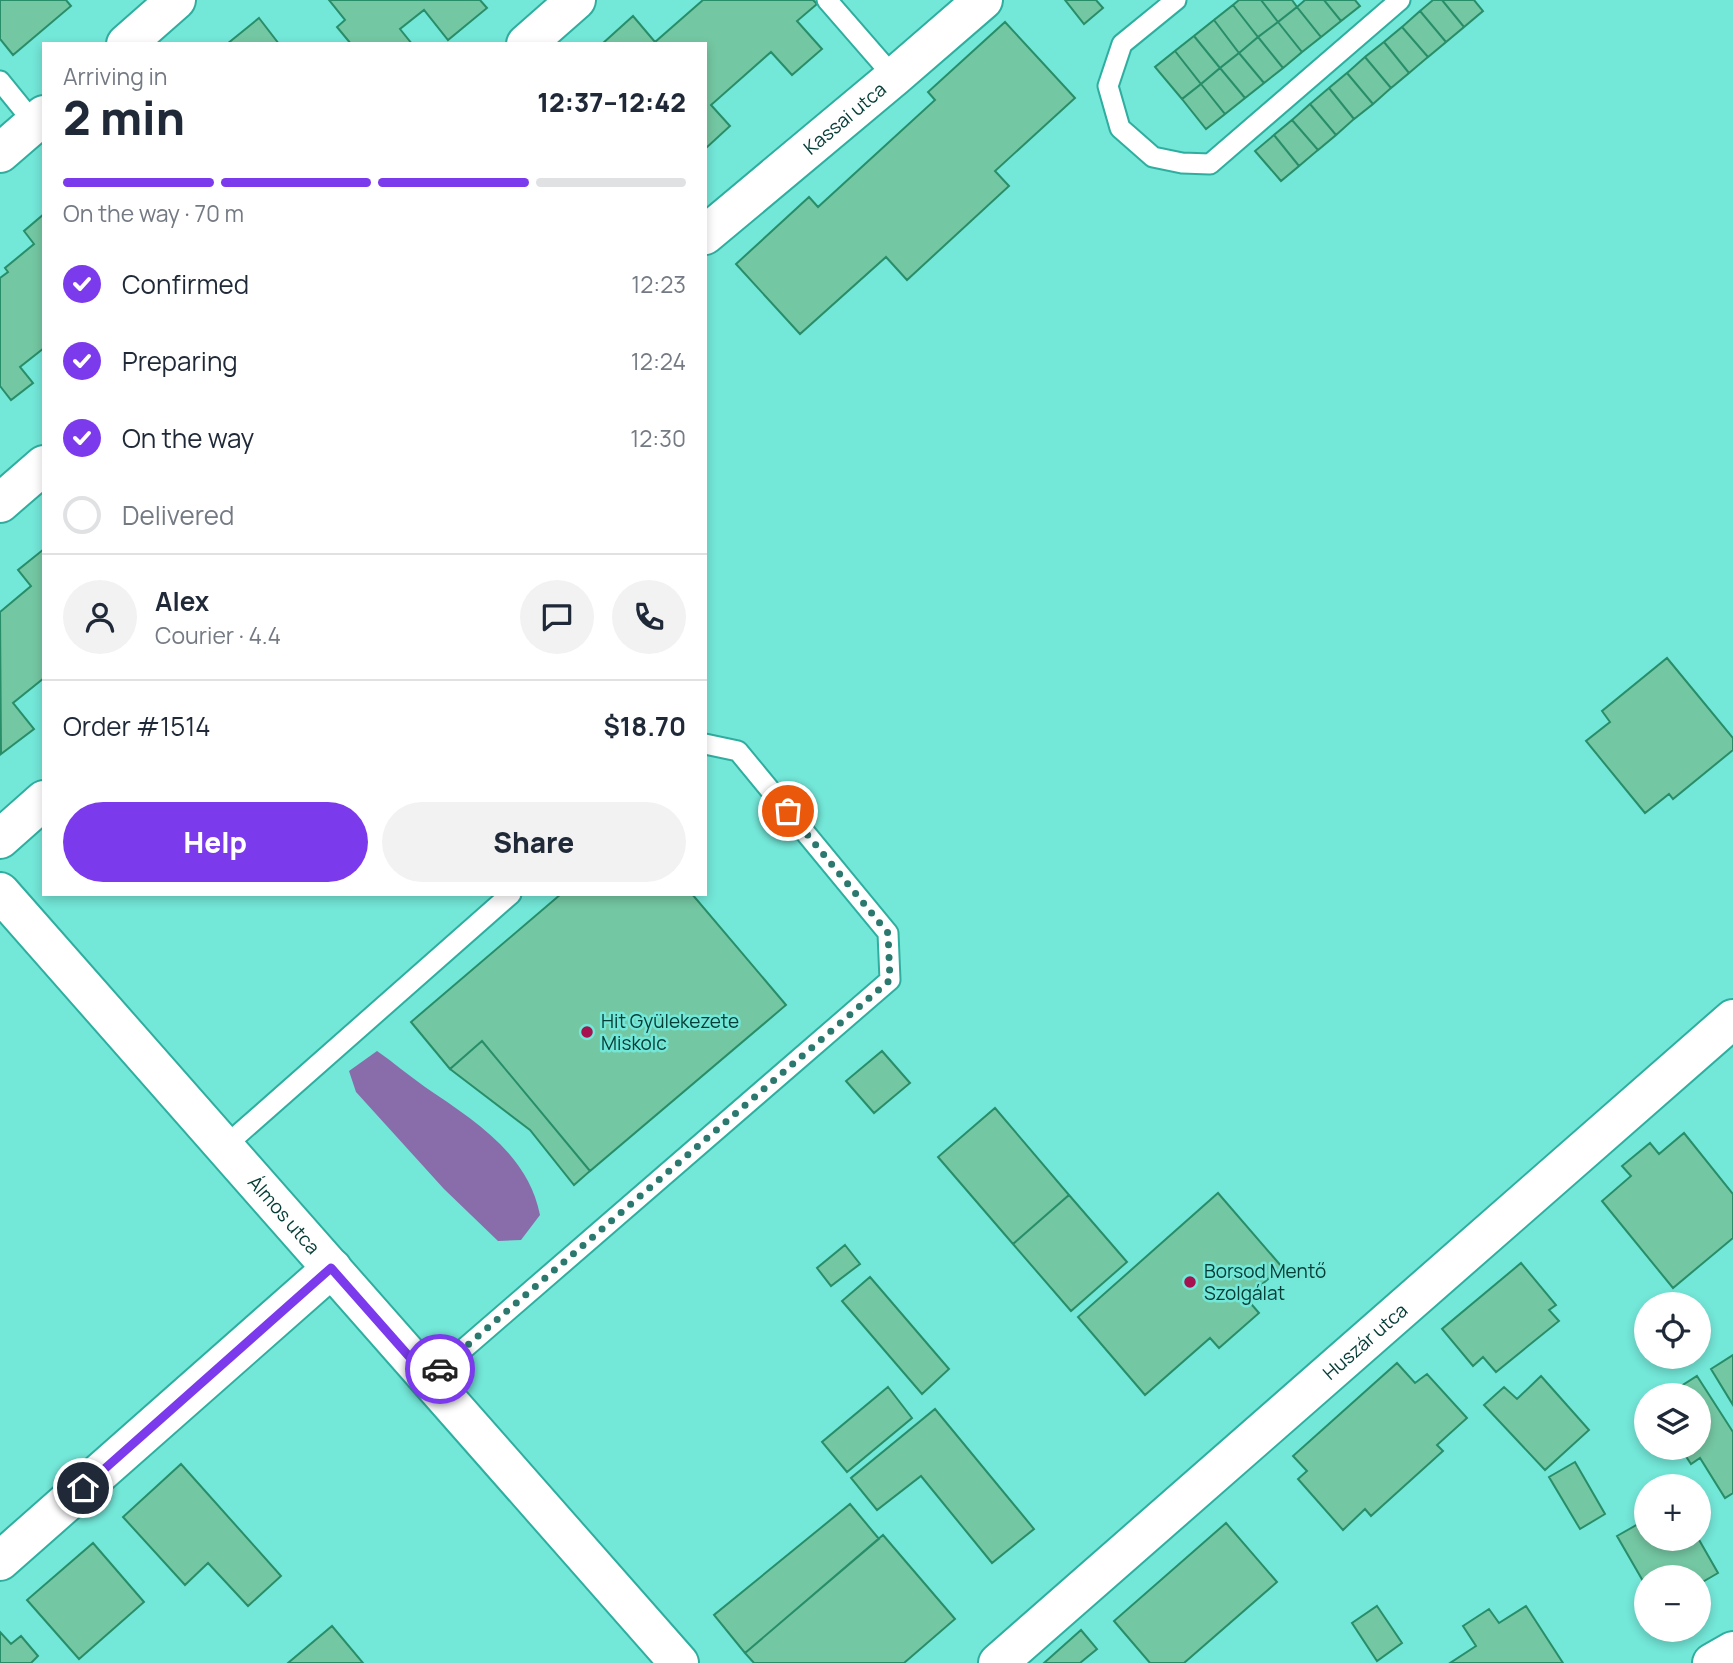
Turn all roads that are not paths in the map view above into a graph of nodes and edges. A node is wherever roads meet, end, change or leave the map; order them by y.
1 (176, 0) edge
2 (576, 0) edge
3 (827, 0) edge
4 (983, 0) edge
5 (1176, 0) edge
6 (1400, 0) edge
7 (128, 42) edge
8 (528, 42) edge
9 (894, 77) junction
10 (0, 81) edge
11 (40, 124) edge
12 (0, 153) edge
13 (707, 233) edge
14 (42, 467) edge
15 (0, 503) edge
16 (707, 744) edge
17 (42, 802) edge
18 (0, 838) edge
19 (0, 892) edge
20 (509, 896) edge
21 (1733, 1018) edge
22 (224, 1147) junction
23 (331, 1268) junction
24 (429, 1379) junction
25 (0, 1561) edge
26 (1733, 1651) edge
27 (679, 1663) edge
28 (998, 1663) edge
29 (1712, 1663) edge

1 - 7 street
2 - 8 street
3 - 9 lane
4 - 9 street, Kassai utca
5 - 6 lane
9 - 13 street, Kassai utca
10 - 11 lane
11 - 12 street
14 - 15 street
16 - 24 lane
17 - 18 street
19 - 22 street, Álmos utca
20 - 22 lane
21 - 28 street, Huszár utca
22 - 23 street, Álmos utca
23 - 24 street, Álmos utca
23 - 25 street
24 - 27 street, Álmos utca
26 - 29 street

